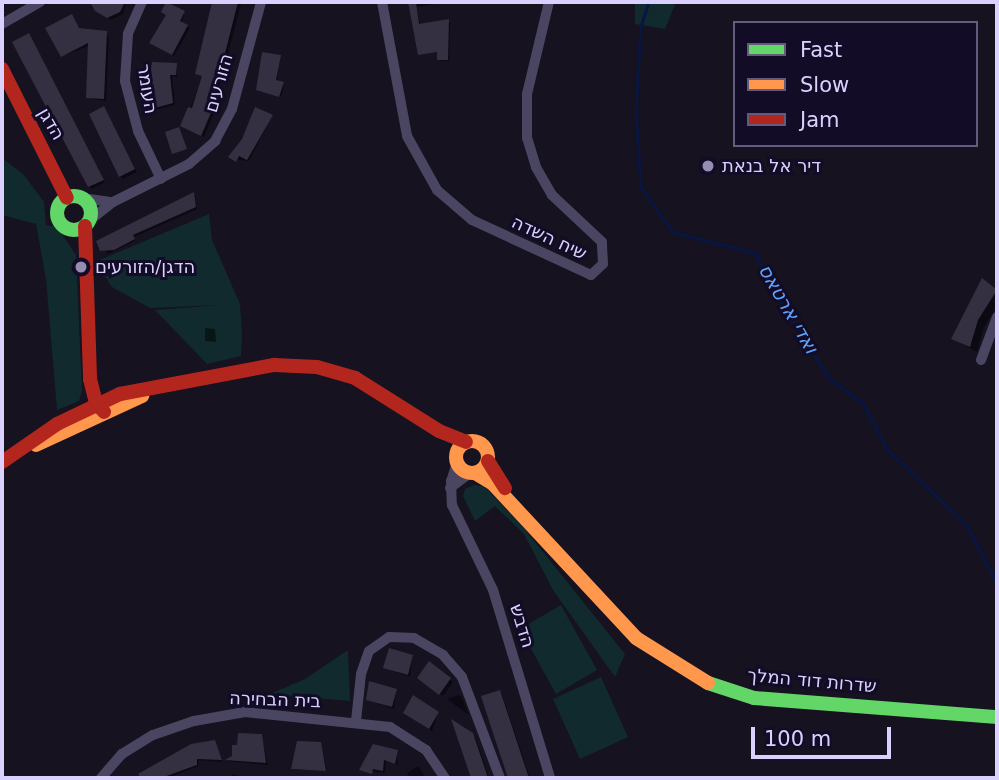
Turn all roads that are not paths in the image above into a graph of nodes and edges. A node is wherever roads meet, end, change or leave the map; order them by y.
1 (40, 2) edge
2 (142, 2) edge
3 (261, 2) edge
4 (382, 2) edge
5 (549, 2) edge
6 (2, 24) edge
7 (2, 69) edge
8 (161, 179) junction
9 (66, 198) junction
10 (82, 198) junction
11 (116, 200) junction
12 (87, 223) junction
13 (65, 228) junction
14 (84, 250) junction
15 (997, 317) edge
16 (981, 360) dead end
17 (101, 405) junction
18 (439, 431) junction
19 (466, 442) junction
20 (4, 460) edge
21 (457, 460) junction
22 (488, 461) junction
23 (473, 473) junction
24 (450, 488) junction
25 (552, 547) junction
26 (997, 717) edge
27 (356, 721) junction
28 (101, 778) edge
29 (445, 778) edge
30 (500, 778) edge
31 (550, 778) edge

1 - 6 street
2 - 8 street, העומר
3 - 8 street, הזורעים
4 - 5 street, שיח השדה
7 - 9 street, הדגן
8 - 11 street, הזורעים
9 - 10 street
9 - 13 street
10 - 11 street
10 - 12 street
11 - 12 street, הזורעים
12 - 13 street
12 - 14 street
13 - 14 street
14 - 17 street
15 - 16 street
17 - 18 street
17 - 20 street
18 - 19 street
18 - 21 street
19 - 21 street
19 - 22 street
21 - 23 street
21 - 24 street
22 - 23 street
22 - 25 street, שדרות דוד המלך
23 - 24 street
23 - 25 street, שדרות דוד המלך
24 - 31 street, הדבש
25 - 26 street, שדרות דוד המלך
27 - 28 street, בית הבחירה
27 - 29 street, בית הבחירה
27 - 30 street

